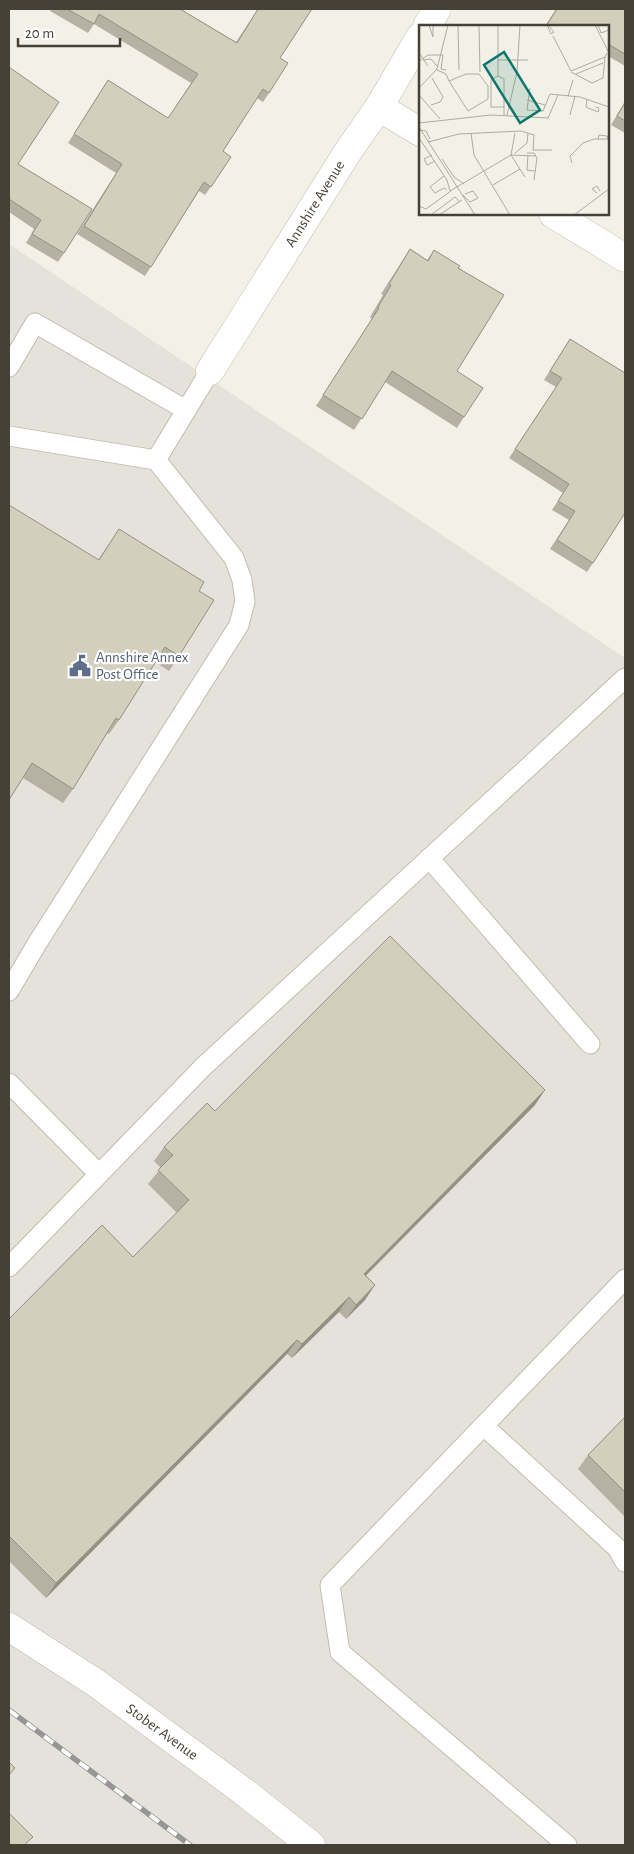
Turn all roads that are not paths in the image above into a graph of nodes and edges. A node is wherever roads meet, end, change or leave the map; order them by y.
1 (437, 9) edge
2 (428, 25) edge
3 (419, 39) edge
4 (379, 107) junction
5 (419, 131) edge
6 (556, 215) edge
7 (625, 258) edge
8 (9, 367) edge
9 (210, 372) joint
10 (186, 410) junction
11 (9, 436) edge
12 (156, 460) junction
13 (625, 678) edge
14 (428, 858) junction
15 (9, 991) edge
16 (590, 1044) dead end
17 (9, 1083) edge
18 (99, 1174) junction
19 (9, 1267) edge
20 (625, 1279) edge
21 (484, 1426) junction
22 (625, 1562) edge
23 (9, 1627) edge
24 (310, 1845) edge
25 (567, 1845) edge

1 - 2 street
3 - 4 street, Annshire Avenue
4 - 5 street
4 - 9 street, Annshire Avenue
6 - 7 street
8 - 10 lane
9 - 10 lane
10 - 12 lane
11 - 12 lane
12 - 15 lane
13 - 14 lane
14 - 16 lane
14 - 18 lane
17 - 18 lane
18 - 19 lane
20 - 21 lane
21 - 22 lane
21 - 25 lane
23 - 24 street, Stober Avenue

